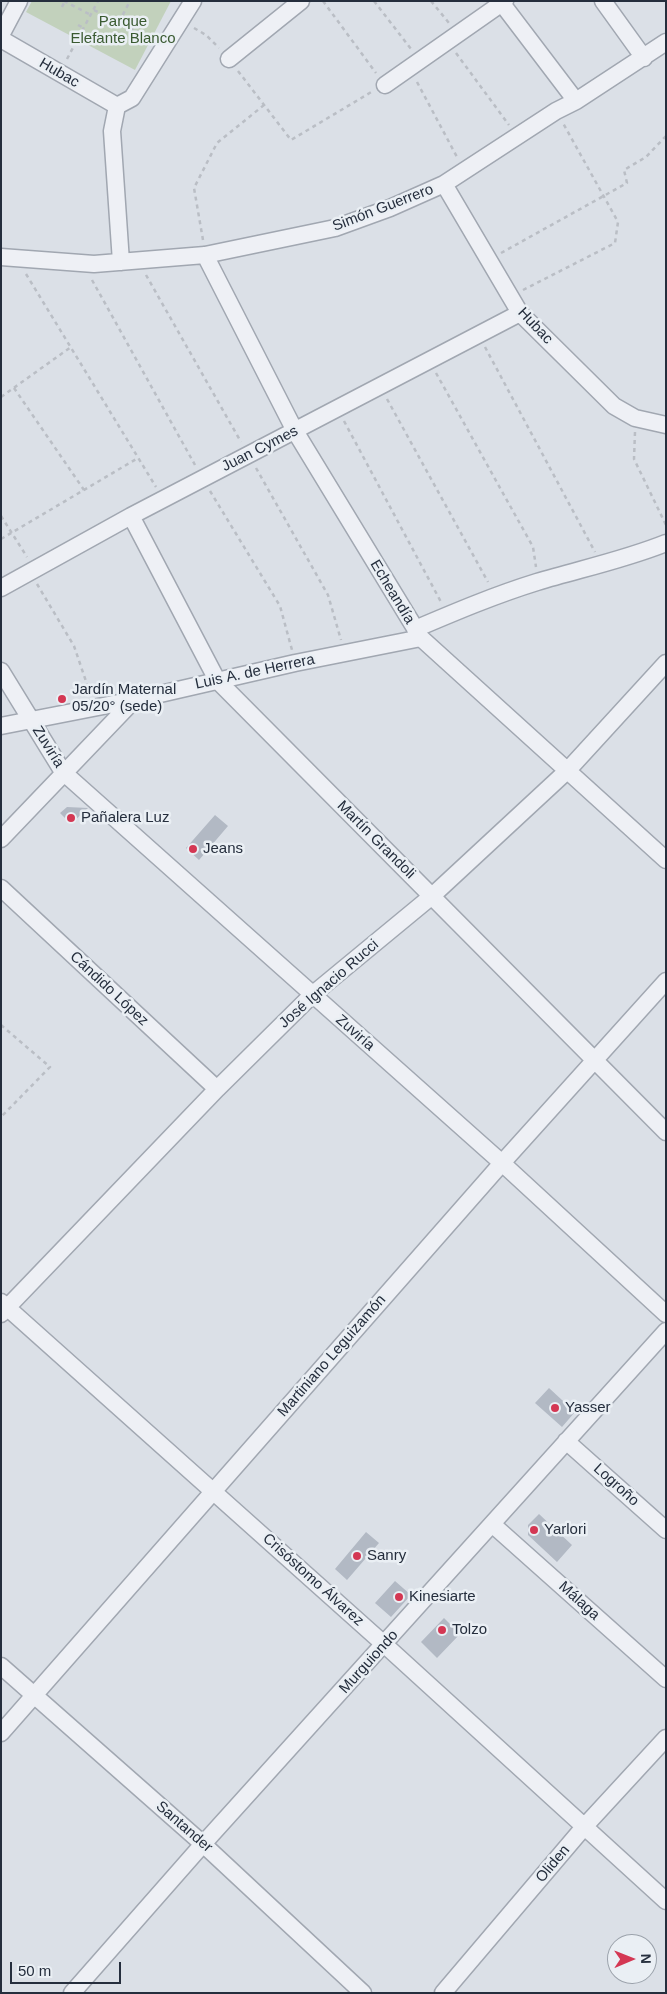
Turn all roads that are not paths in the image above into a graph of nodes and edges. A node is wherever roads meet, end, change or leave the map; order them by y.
1 (19, 1) edge
2 (194, 1) edge
3 (301, 1) edge
4 (603, 1) edge
5 (502, 2) edge
6 (1, 35) edge
7 (1, 39) edge
8 (666, 42) edge
9 (644, 58) junction
10 (229, 59) road end
11 (385, 85) road end
12 (576, 101) junction
13 (117, 106) junction
14 (444, 184) junction
15 (205, 255) junction
16 (9, 258) edge
17 (121, 262) junction
18 (520, 313) junction
19 (664, 422) edge
20 (295, 431) junction
21 (131, 516) junction
22 (666, 543) edge
23 (1, 588) edge
24 (418, 634) junction
25 (666, 663) edge
26 (1, 671) edge
27 (217, 680) junction
28 (134, 700) junction
29 (31, 719) junction
30 (1, 726) edge
31 (568, 770) junction
32 (63, 772) junction
33 (1, 839) edge
34 (666, 860) edge
35 (1, 888) edge
36 (432, 896) junction
37 (666, 981) edge
38 (312, 995) junction
39 (594, 1060) junction
40 (217, 1089) junction
41 (666, 1132) edge
42 (502, 1162) junction
43 (3, 1308) edge
44 (666, 1314) edge
45 (666, 1331) edge
46 (566, 1441) junction
47 (214, 1491) junction
48 (492, 1524) junction
49 (666, 1530) edge
50 (385, 1645) junction
51 (1, 1666) edge
52 (666, 1679) edge
53 (34, 1696) junction
54 (1, 1733) edge
55 (666, 1738) edge
56 (584, 1827) junction
57 (204, 1844) junction
58 (666, 1901) edge
59 (72, 1993) edge
60 (362, 1993) edge
61 (444, 1993) edge

1 - 6 street
2 - 13 street
3 - 10 street
4 - 9 street
5 - 11 street
5 - 12 street
7 - 13 street, Hubac
8 - 9 street, Simón Guerrero
9 - 12 street, Simón Guerrero
12 - 14 street, Simón Guerrero
13 - 17 street
14 - 15 street, Simón Guerrero
14 - 18 street, Hubac
15 - 17 street, Simón Guerrero
15 - 20 street, Echeandía
16 - 17 street, Simón Guerrero
18 - 19 street, Hubac
18 - 20 street, Juan Cymes
20 - 21 street, Juan Cymes
20 - 24 street, Echeandía
21 - 23 street, Juan Cymes
21 - 27 street, Martín Grandoli
22 - 24 street, Luis A. de Herrera
24 - 27 street, Luis A. de Herrera
24 - 31 street, Echeandía
25 - 31 street, José Ignacio Rucci
26 - 29 street, Zuviría
27 - 28 street, Luis A. de Herrera
27 - 36 street, Martín Grandoli
28 - 29 street, Luis A. de Herrera
28 - 32 street
29 - 30 street, Luis A. de Herrera
29 - 32 street, Zuviría
31 - 34 street, Echeandía
31 - 36 street, José Ignacio Rucci
32 - 33 street
32 - 38 street, Zuviría
35 - 40 street, Cándido López
36 - 38 street, José Ignacio Rucci
36 - 39 street, Martín Grandoli
37 - 39 street, Martiniano Leguizamón
38 - 40 street, José Ignacio Rucci
38 - 42 street, Zuviría
39 - 41 street, Martín Grandoli
39 - 42 street, Martiniano Leguizamón
40 - 43 street, José Ignacio Rucci
42 - 44 street, Zuviría
42 - 47 street, Martiniano Leguizamón
43 - 47 street, Crisóstomo Álvarez
45 - 46 street, Murguiondo
46 - 48 street, Murguiondo
46 - 49 street, Logroño
47 - 50 street, Crisóstomo Álvarez
47 - 53 street, Martiniano Leguizamón
48 - 50 street, Murguiondo
48 - 52 street, Málaga
50 - 56 street, Crisóstomo Álvarez
50 - 57 street, Murguiondo
51 - 53 street, Santander
53 - 54 street, Martiniano Leguizamón
53 - 57 street, Santander
55 - 56 street, Oliden
56 - 58 street, Crisóstomo Álvarez
56 - 61 street, Oliden
57 - 59 street, Murguiondo
57 - 60 street, Santander

